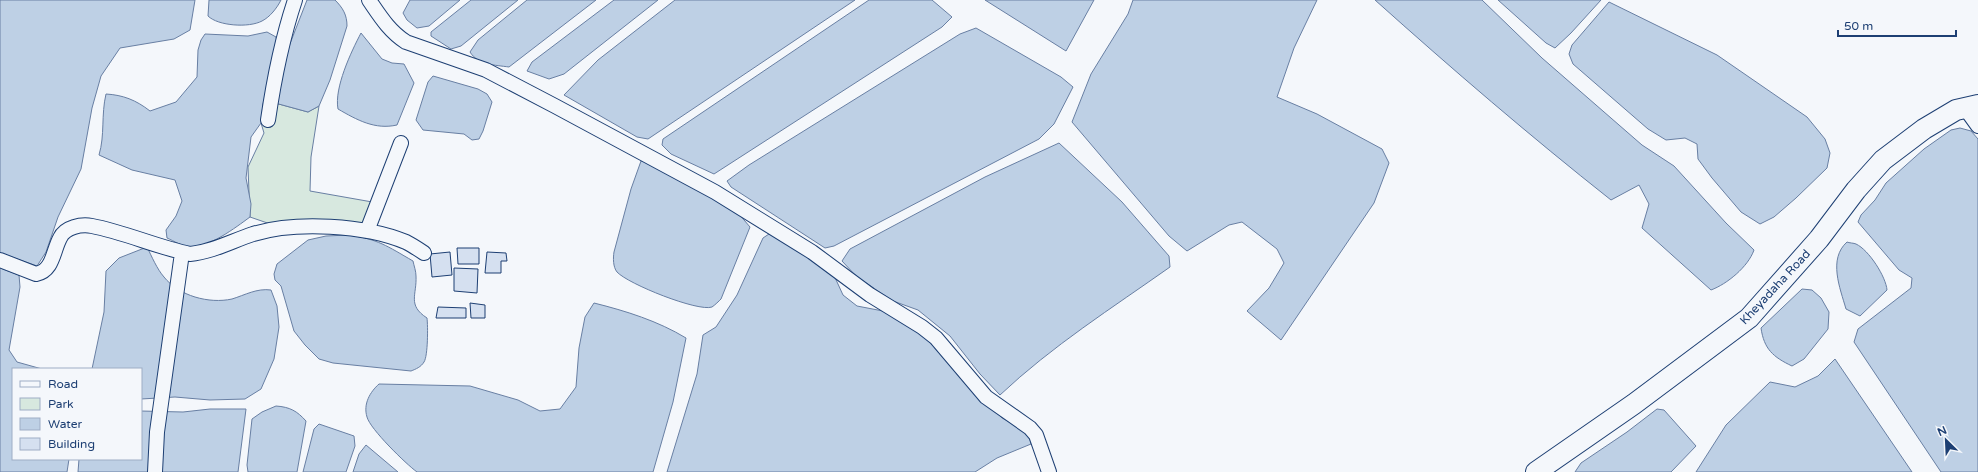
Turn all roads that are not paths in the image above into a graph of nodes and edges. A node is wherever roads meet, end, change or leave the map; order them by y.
1 (295, 0) edge
2 (369, 0) edge
3 (1972, 107) edge
4 (268, 120) dead end
5 (1978, 126) edge
6 (401, 144) dead end
7 (367, 230) junction
8 (182, 253) junction
9 (424, 253) dead end
10 (0, 260) edge
11 (155, 472) edge
12 (1049, 472) edge
13 (1536, 472) edge

1 - 4 street
2 - 12 street
3 - 5 street
3 - 13 main road, Kheyadaha Road
6 - 7 street
7 - 8 street
7 - 9 street
8 - 10 street
8 - 11 street

